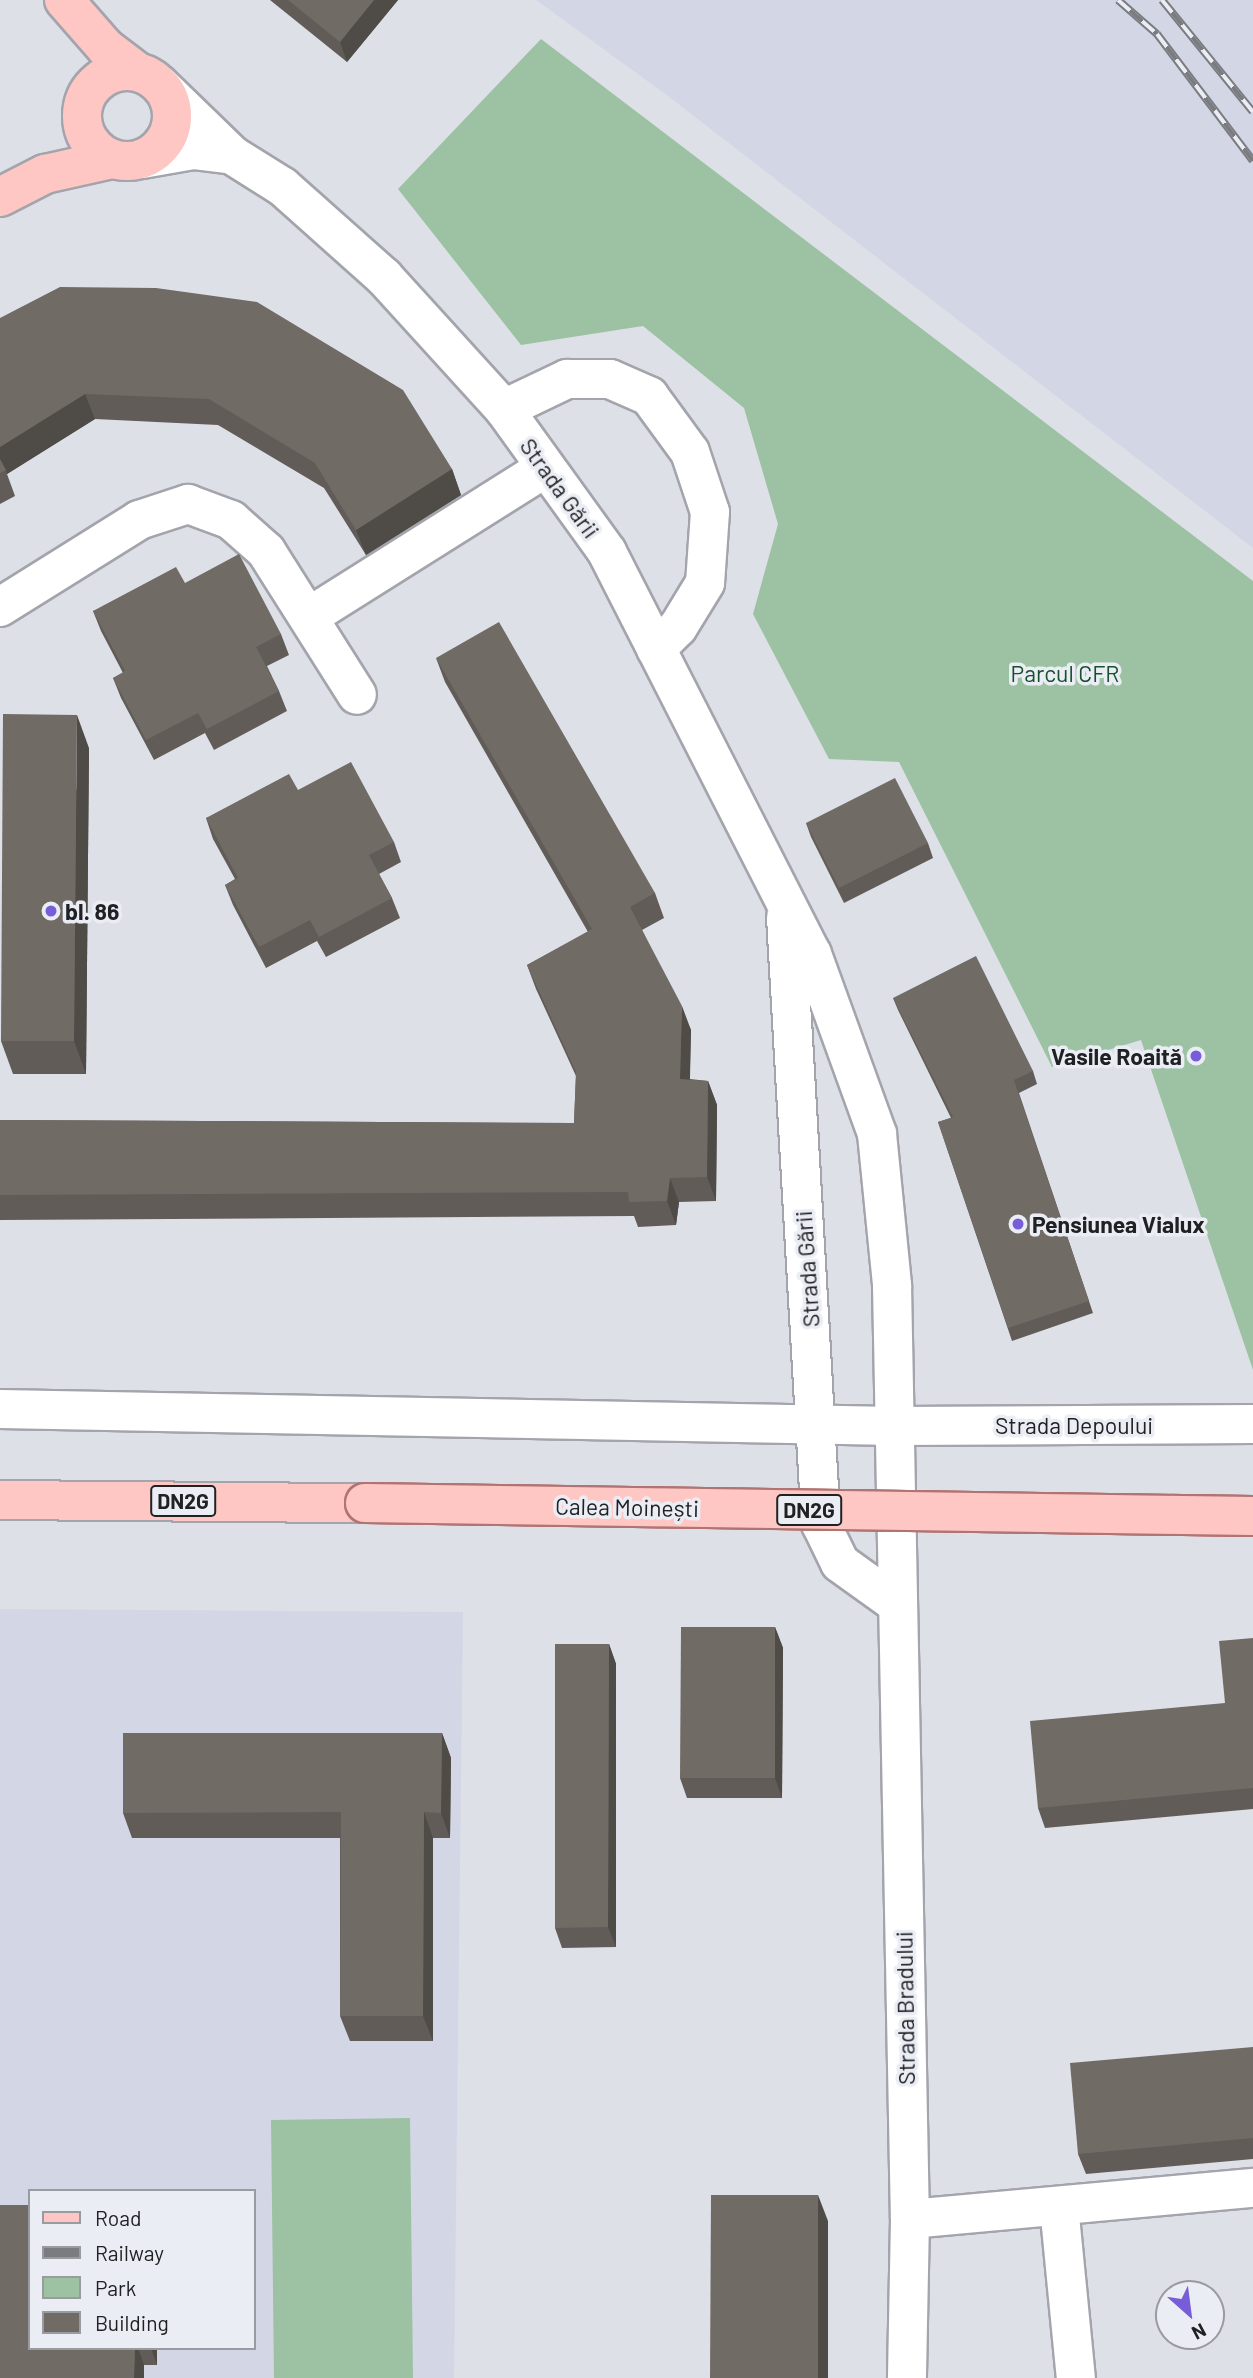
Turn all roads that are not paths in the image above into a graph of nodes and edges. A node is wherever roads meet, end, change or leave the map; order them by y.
1 (71, 10) edge
2 (148, 78) junction
3 (84, 102) junction
4 (232, 155) junction
5 (127, 159) junction
6 (5, 194) edge
7 (503, 409) junction
8 (545, 468) junction
9 (0, 607) edge
10 (310, 616) junction
11 (656, 649) junction
12 (357, 695) dead end
13 (785, 901) junction
14 (0, 1409) edge
15 (817, 1424) junction
16 (1253, 1424) edge
17 (894, 1426) junction
18 (0, 1500) edge
19 (1253, 1516) edge
20 (897, 1621) junction
21 (1253, 2188) edge
22 (1059, 2206) junction
23 (911, 2219) junction
24 (907, 2378) edge
25 (1076, 2378) edge

1 - 2 main road, Strada Gării
1 - 3 main road, Strada Gării
2 - 3 main road
2 - 4 street, Strada Gării
2 - 5 main road
3 - 5 main road
3 - 6 main road
4 - 5 street, Strada Gării
4 - 7 street, Strada Gării
5 - 6 main road
7 - 8 street, Strada Gării
7 - 11 street
8 - 10 street
8 - 11 street, Strada Gării
9 - 10 street
10 - 12 street
11 - 13 street, Strada Gării
13 - 15 street, Strada Gării
13 - 17 street, Strada Gării
14 - 15 street, Strada Depoului
15 - 17 street, Strada Depoului
15 - 20 street, Strada Gării
16 - 17 street, Strada Depoului
17 - 20 street, Strada Gării
18 - 19 main road, Calea Moinești / DN2G, bridge
20 - 23 street, Strada Bradului
21 - 22 street
22 - 23 street
22 - 25 street
23 - 24 street, Strada Bradului

